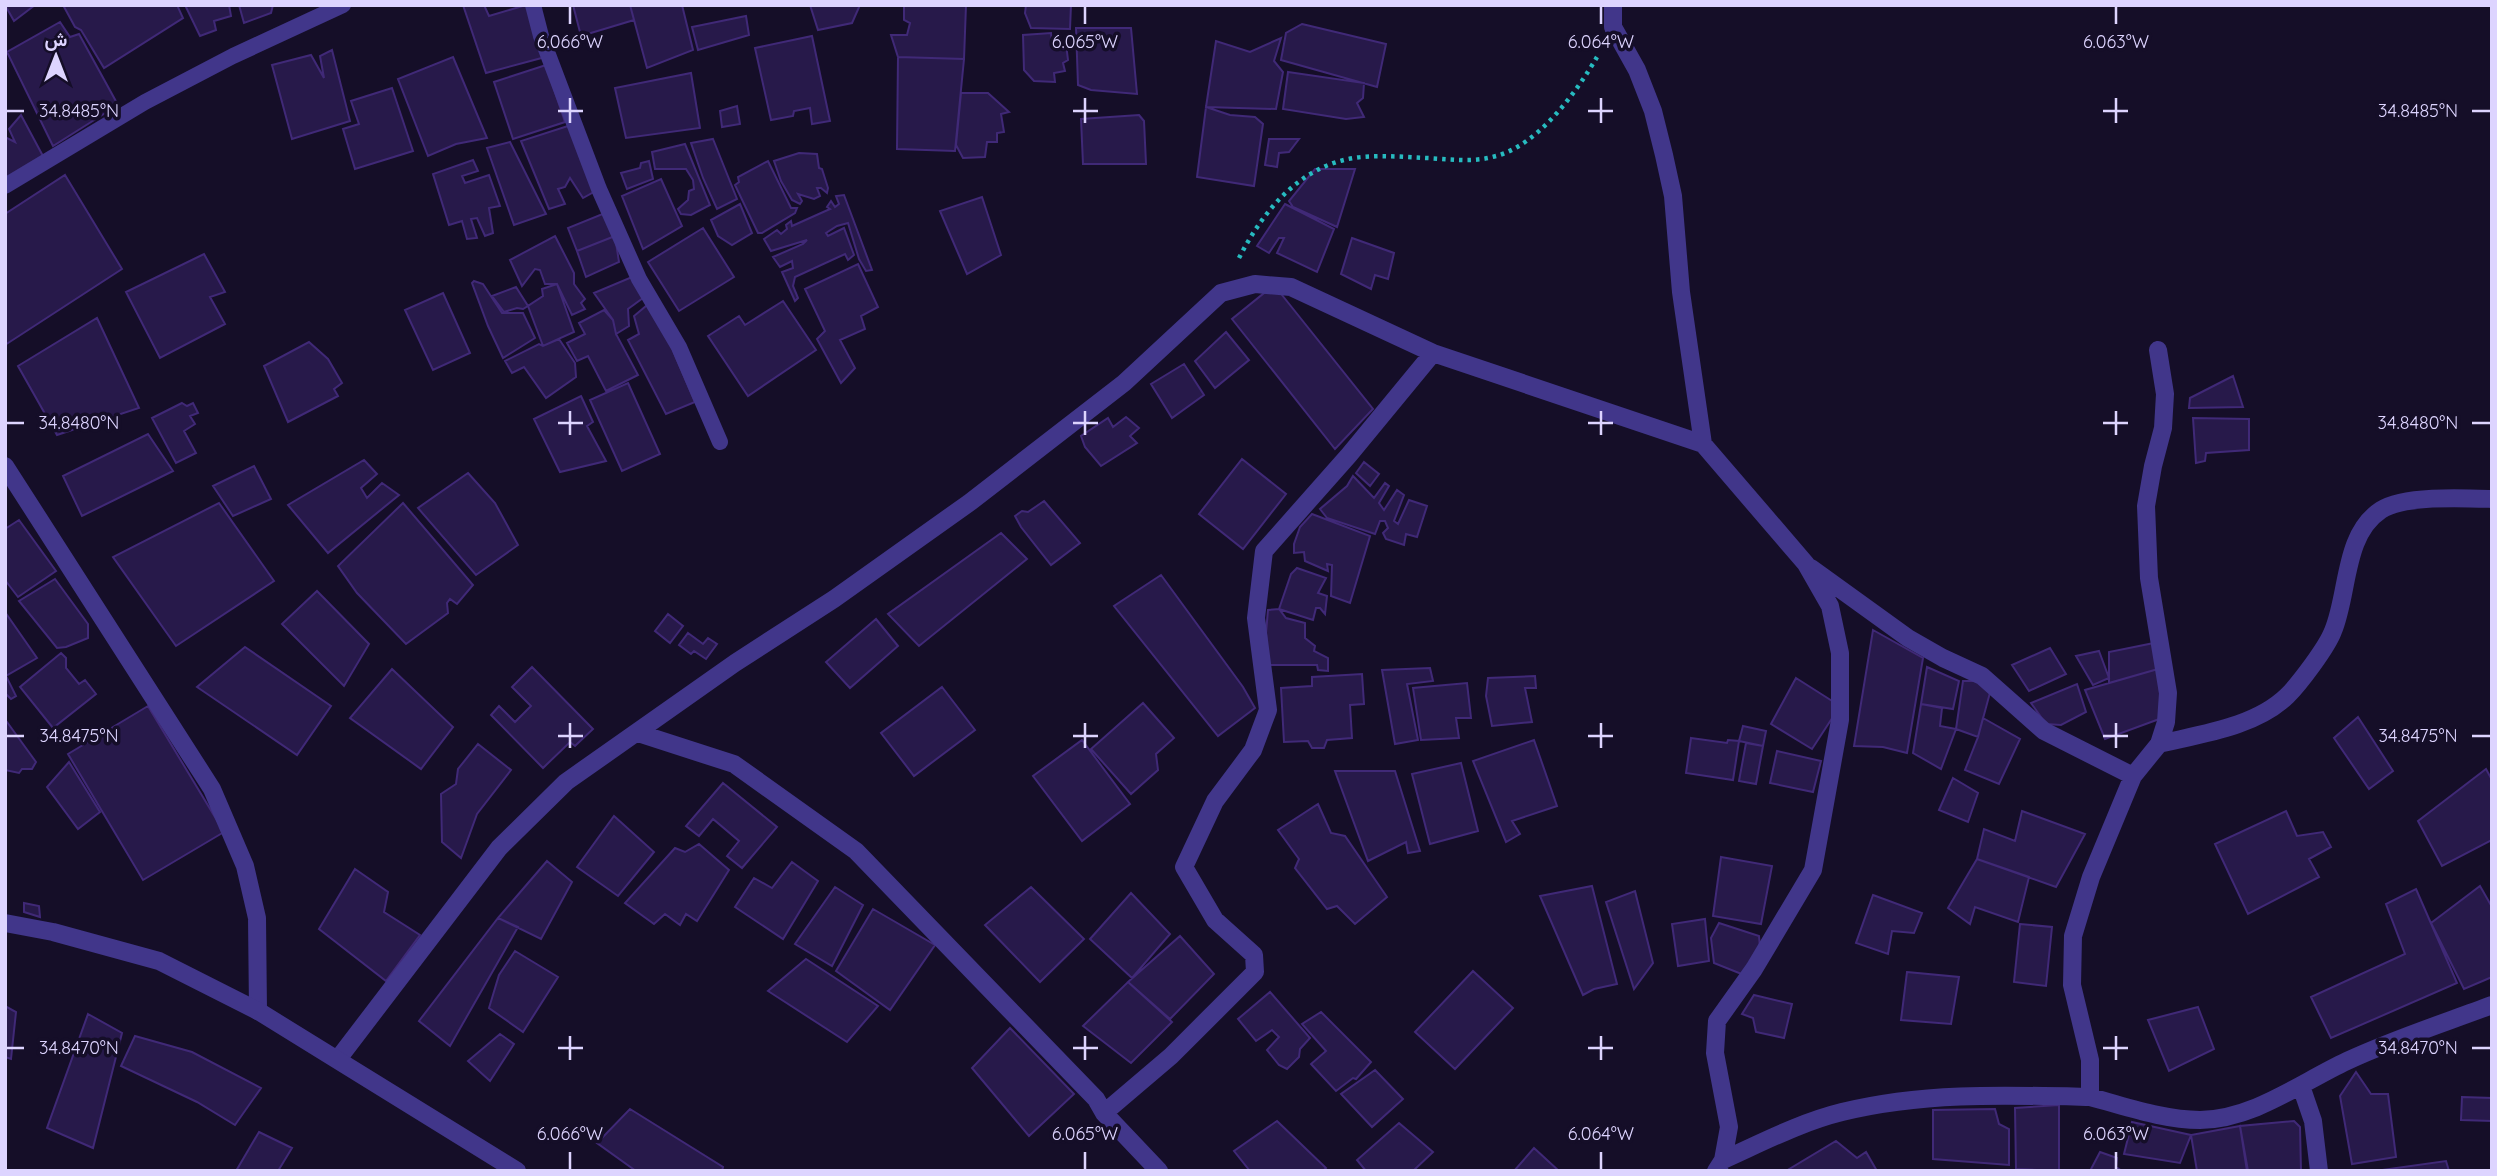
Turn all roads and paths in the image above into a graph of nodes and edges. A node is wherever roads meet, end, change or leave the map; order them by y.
1 (343, 5) edge
2 (533, 5) edge
3 (1613, 5) edge
4 (1614, 27) junction
5 (5, 187) edge
6 (1222, 293) junction
7 (2158, 350) dead end
8 (1433, 353) junction
9 (720, 442) dead end
10 (1703, 444) junction
11 (5, 466) edge
12 (2492, 499) edge
13 (1806, 564) junction
14 (638, 733) junction
15 (2159, 744) junction
16 (2133, 776) junction
17 (5, 923) edge
18 (2492, 1005) edge
19 (258, 1011) junction
20 (338, 1059) junction
21 (2301, 1086) junction
22 (2091, 1097) junction
23 (1104, 1113) junction
24 (1720, 1165) edge
25 (517, 1171) edge
26 (1160, 1171) edge
27 (2319, 1171) edge

1 - 5 lane
2 - 9 lane
3 - 4 street
4 - 6 path
4 - 10 street
6 - 8 street
6 - 14 street
7 - 15 street
8 - 10 street
8 - 23 street
10 - 13 street
11 - 19 street
12 - 15 street
13 - 16 street
13 - 24 street
14 - 20 street
14 - 23 street
15 - 16 street
16 - 22 street
17 - 19 street
18 - 21 street
19 - 20 street
20 - 25 street
21 - 22 street
21 - 27 street
22 - 24 street
23 - 26 street

